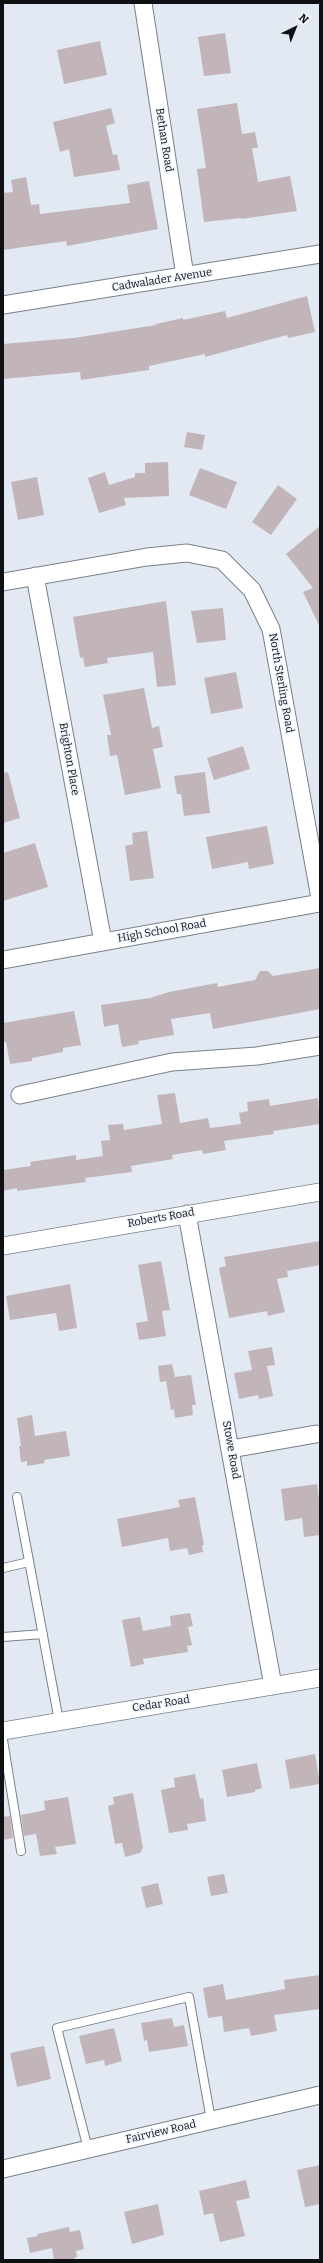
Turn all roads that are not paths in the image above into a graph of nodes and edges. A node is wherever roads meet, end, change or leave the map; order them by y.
1 (143, 3) edge
2 (320, 254) edge
3 (185, 276) junction
4 (3, 305) edge
5 (35, 576) junction
6 (3, 582) edge
7 (320, 898) edge
8 (320, 903) edge
9 (103, 942) junction
10 (3, 960) edge
11 (320, 1046) edge
12 (20, 1095) dead end
13 (320, 1192) edge
14 (187, 1214) junction
15 (3, 1246) edge
16 (316, 1434) dead end
17 (231, 1449) junction
18 (17, 1497) dead end
19 (29, 1562) junction
20 (3, 1568) edge
21 (43, 1634) junction
22 (3, 1637) edge
23 (320, 1678) edge
24 (273, 1686) junction
25 (59, 1721) junction
26 (3, 1731) edge
27 (3, 1740) edge
28 (21, 1851) dead end
29 (320, 2094) edge
30 (211, 2120) junction
31 (88, 2149) junction
32 (3, 2169) edge

1 - 3 street, Bethan Road
2 - 3 street, Cadwalader Avenue
3 - 4 street, Cadwalader Avenue
5 - 6 street, North Sterling Road
5 - 7 street, North Sterling Road
5 - 9 street, Brighton Place
8 - 9 street, High School Road
9 - 10 street, High School Road
11 - 12 street
13 - 14 street, Roberts Road
14 - 15 street, Roberts Road
14 - 17 street, Stowe Road
16 - 17 street
17 - 24 street, Stowe Road
18 - 19 lane
19 - 20 lane
19 - 21 lane
21 - 22 lane
21 - 25 lane
23 - 24 street, Cedar Road
24 - 25 street, Cedar Road
25 - 26 street, Cedar Road
27 - 28 lane
29 - 30 street, Fairview Road
30 - 31 street, Fairview Road
30 - 31 lane
31 - 32 street, Fairview Road

